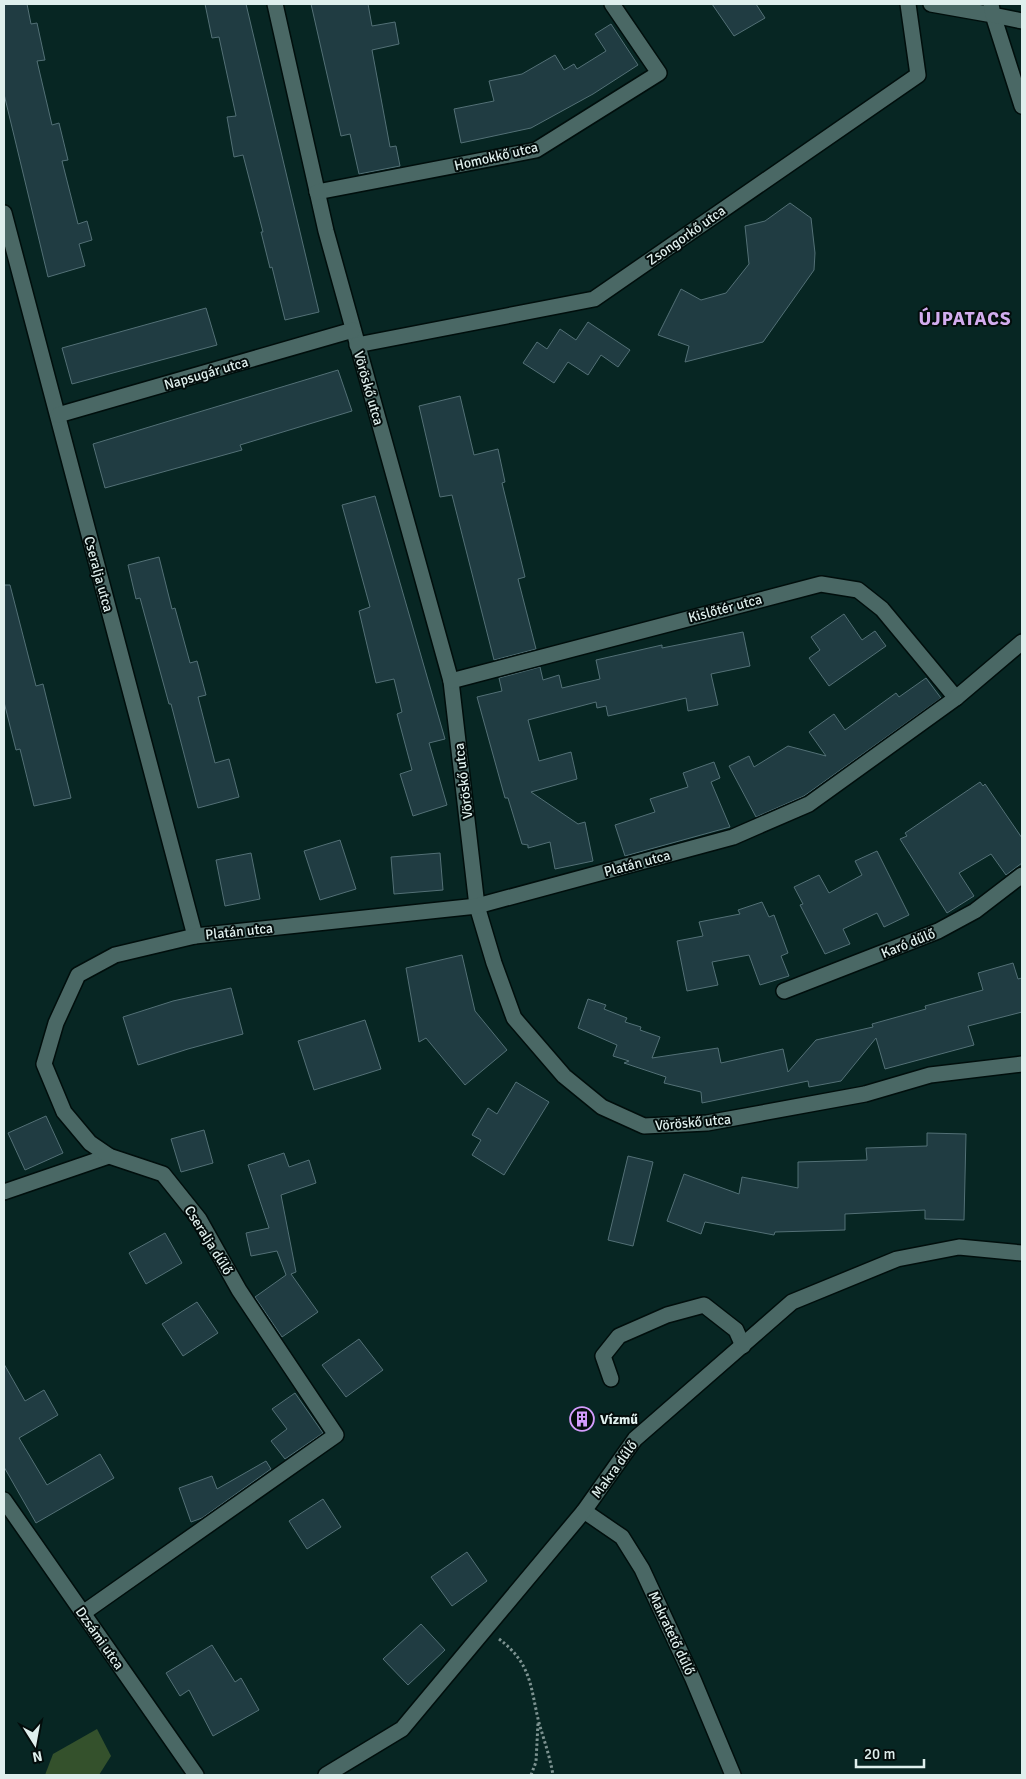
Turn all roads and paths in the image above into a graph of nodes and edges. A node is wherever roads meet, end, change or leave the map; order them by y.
1 (276, 4) edge
2 (612, 4) edge
3 (908, 4) edge
4 (931, 4) edge
5 (992, 10) edge
6 (1022, 21) edge
7 (1022, 106) edge
8 (318, 192) junction
9 (4, 213) edge
10 (353, 330) junction
11 (357, 345) junction
12 (58, 416) junction
13 (1021, 646) edge
14 (451, 682) junction
15 (956, 698) junction
16 (1022, 875) edge
17 (477, 906) junction
18 (195, 936) junction
19 (784, 991) dead end
20 (1022, 1064) edge
21 (109, 1156) junction
22 (4, 1192) edge
23 (1022, 1253) edge
24 (742, 1346) junction
25 (611, 1379) dead end
26 (4, 1500) edge
27 (584, 1510) junction
28 (83, 1613) junction
29 (479, 1633) junction
30 (539, 1720) junction
31 (196, 1775) edge
32 (326, 1775) edge
33 (531, 1775) edge
34 (552, 1775) edge
35 (733, 1775) edge

1 - 8 street, Vöröskő utca
2 - 8 street, Homokkő utca
3 - 11 street, Zsongorkő utca
4 - 5 street
5 - 6 street
5 - 7 street
8 - 10 street, Vöröskő utca
9 - 12 street, Cseralja utca
10 - 11 street, Vöröskő utca
10 - 12 street, Napsugár utca
11 - 14 street, Vöröskő utca
12 - 18 street, Cseralja utca
13 - 15 street, Platán utca
14 - 15 street, Kislőtér utca
14 - 17 street, Vöröskő utca
15 - 17 street, Platán utca
16 - 19 street, Karó dűlő
17 - 18 street, Platán utca
17 - 20 street, Vöröskő utca
18 - 21 street, Cseralja dűlő
21 - 22 street
21 - 28 street, Cseralja dűlő
23 - 24 street, Makra dűlő
24 - 25 street
24 - 27 street, Makra dűlő
26 - 28 street, Dzsámi utca
27 - 29 street, Makra dűlő
27 - 35 street, Makratető dűlő
28 - 31 street, Dzsámi utca
29 - 30 path
29 - 32 street, Makra dűlő
30 - 33 path
30 - 34 path

